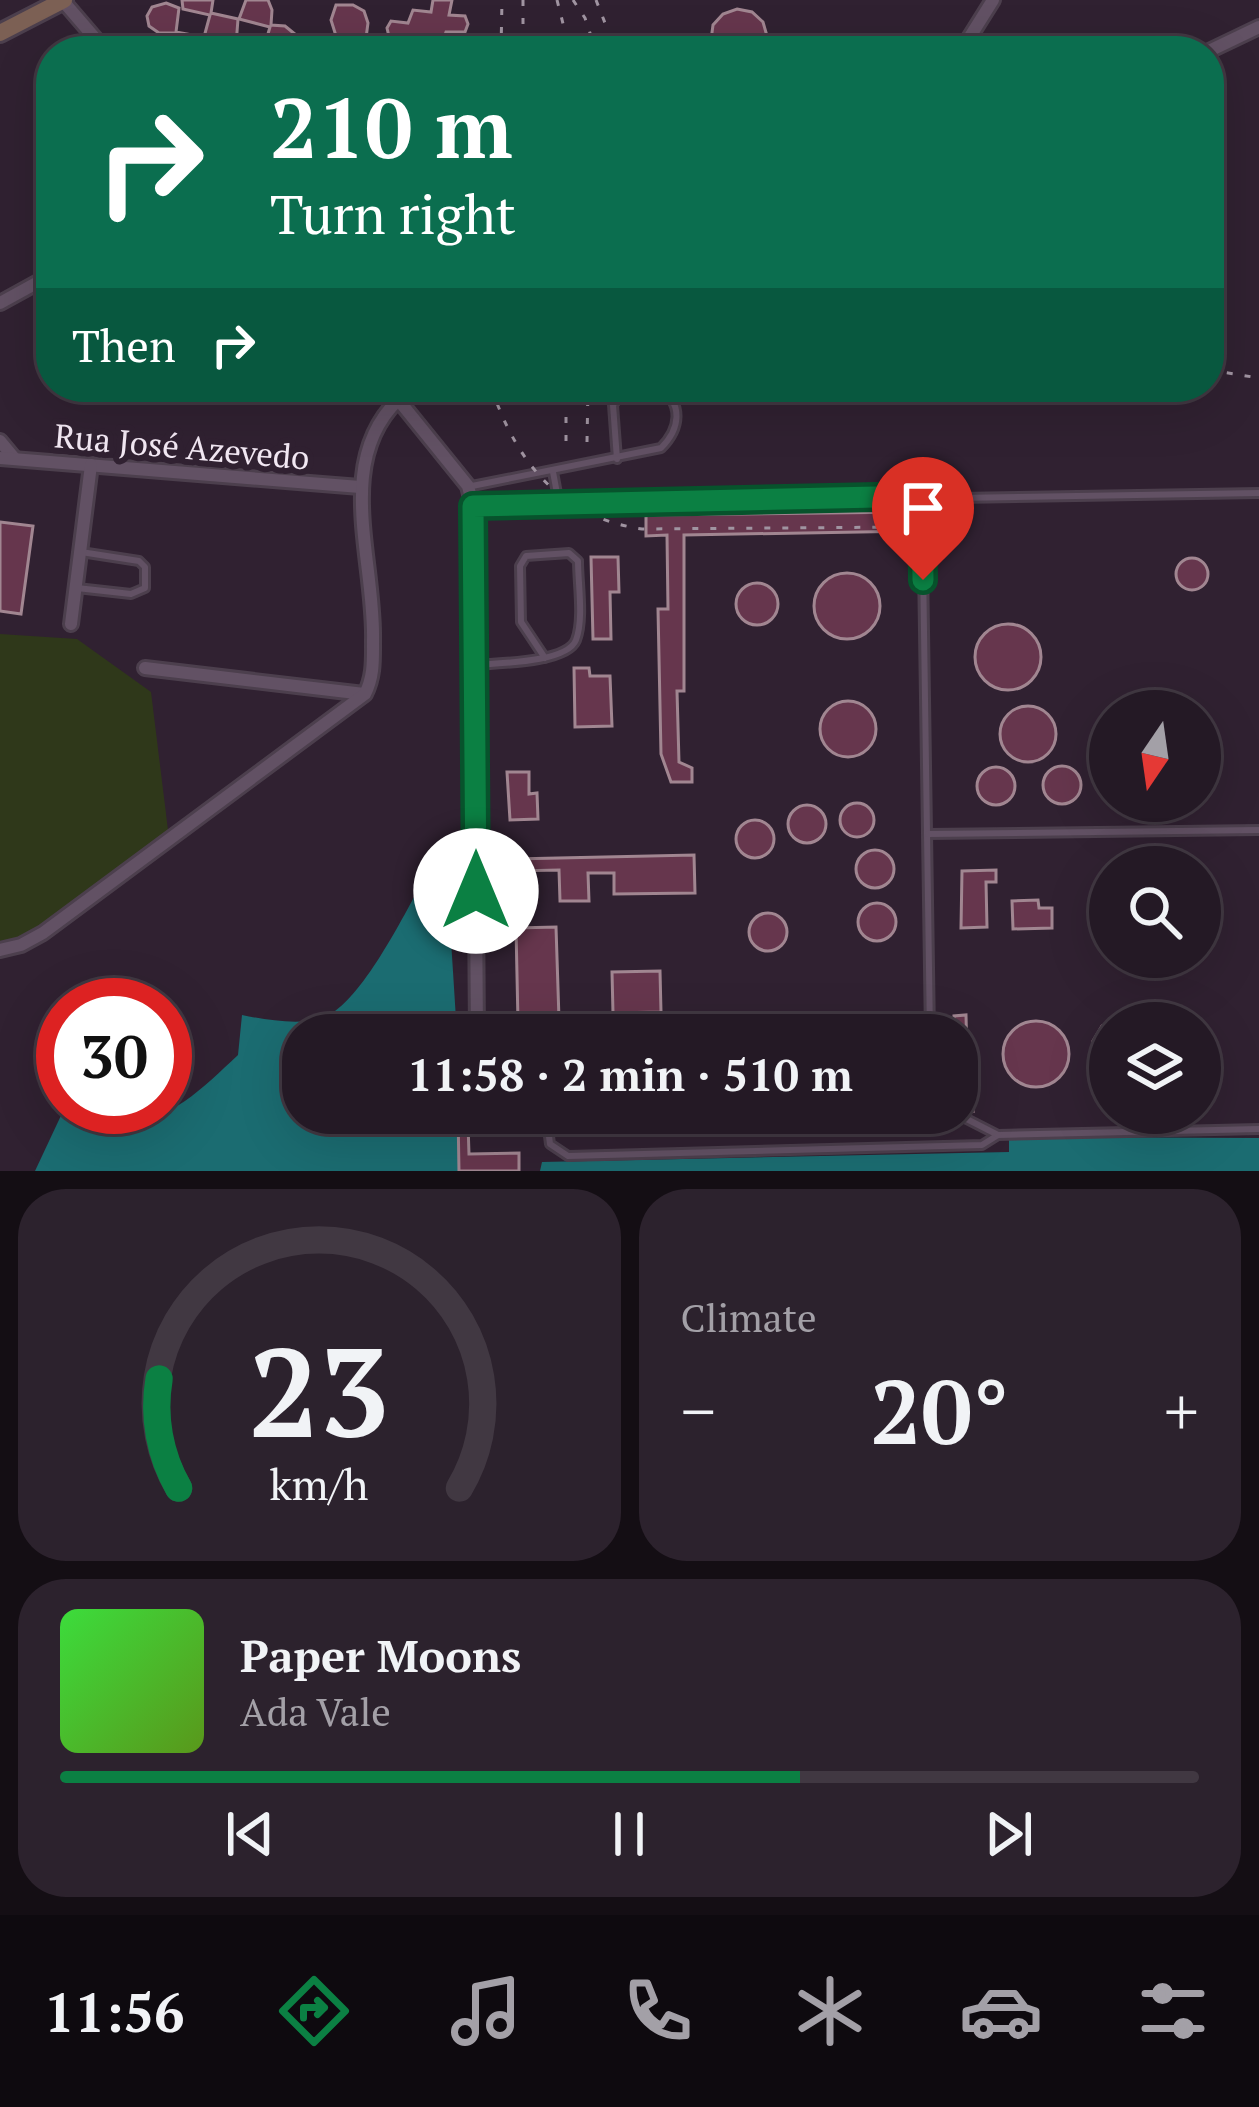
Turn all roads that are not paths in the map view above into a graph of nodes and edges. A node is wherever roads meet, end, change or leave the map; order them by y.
1 (63, 0) edge
2 (993, 0) edge
3 (1259, 27) edge
4 (0, 33) edge
5 (93, 36) edge
6 (971, 36) edge
7 (1224, 44) edge
8 (36, 283) edge
9 (0, 303) edge
10 (394, 402) edge
11 (408, 402) edge
12 (616, 402) edge
13 (672, 402) edge
14 (0, 441) edge
15 (0, 458) edge
16 (15, 459) junction
17 (617, 460) junction
18 (92, 466) junction
19 (553, 471) junction
20 (468, 487) junction
21 (360, 488) junction
22 (1259, 493) edge
23 (922, 496) junction
24 (559, 504) junction
25 (473, 506) junction
26 (81, 552) junction
27 (76, 588) junction
28 (71, 624) dead end
29 (545, 658) junction
30 (474, 665) junction
31 (145, 668) dead end
32 (365, 694) junction
33 (1259, 830) edge
34 (928, 834) junction
35 (0, 950) edge
36 (477, 1014) edge
37 (930, 1014) edge
38 (978, 1125) edge
39 (1259, 1129) edge
40 (549, 1134) edge
41 (998, 1135) junction

1 - 4 main road
1 - 5 street
2 - 6 street
3 - 7 street
8 - 9 street
10 - 21 street
11 - 20 street
12 - 17 lane
13 - 17 lane
14 - 16 street
15 - 16 street, Rua José Azevedo
16 - 18 street, Rua José Azevedo
17 - 19 lane
18 - 21 street, Rua José Azevedo
18 - 26 street
19 - 20 lane
19 - 24 lane
20 - 25 street
21 - 32 street
22 - 23 lane
23 - 24 lane
23 - 34 lane
24 - 25 lane
25 - 30 street
26 - 27 street
26 - 27 lane
27 - 28 street
29 - 29 lane
29 - 30 lane
30 - 36 street
31 - 32 street
32 - 35 street
33 - 34 lane
34 - 37 lane
38 - 41 lane
39 - 41 lane
40 - 41 lane

